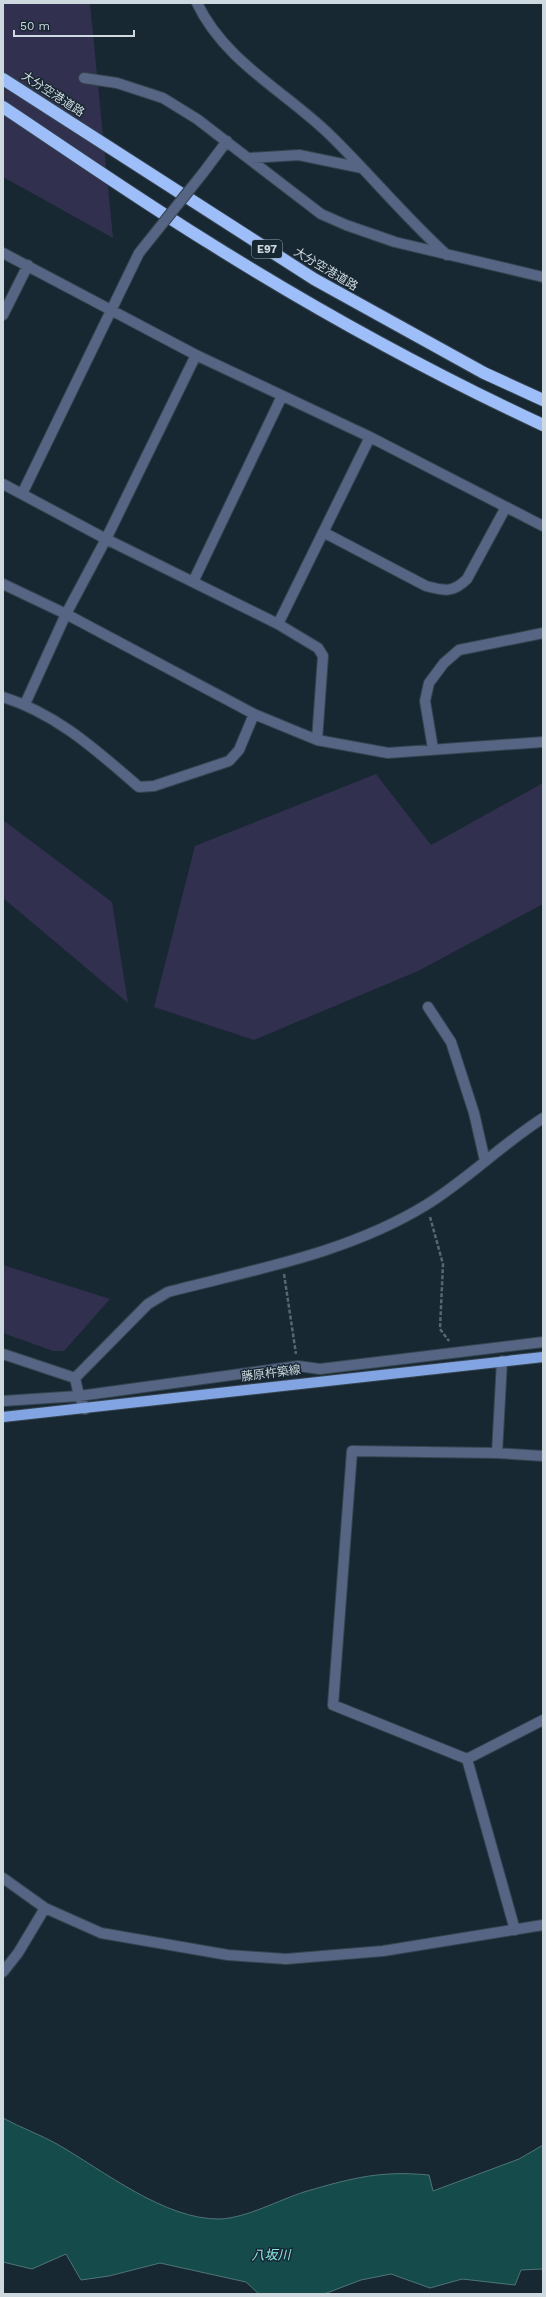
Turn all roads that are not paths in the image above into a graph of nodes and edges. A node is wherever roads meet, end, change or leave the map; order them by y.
1 (197, 3) edge
2 (84, 78) dead end
3 (3, 79) edge
4 (3, 108) edge
5 (227, 141) junction
6 (250, 158) junction
7 (364, 168) junction
8 (3, 253) edge
9 (448, 256) junction
10 (28, 265) junction
11 (543, 277) edge
12 (111, 309) junction
13 (3, 315) edge
14 (196, 355) junction
15 (282, 396) junction
16 (543, 400) edge
17 (543, 425) edge
18 (370, 437) junction
19 (3, 484) edge
20 (22, 494) junction
21 (506, 508) junction
22 (543, 526) edge
23 (323, 532) junction
24 (106, 539) junction
25 (193, 582) junction
26 (3, 584) edge
27 (66, 614) junction
28 (278, 624) junction
29 (543, 633) edge
30 (3, 697) edge
31 (25, 704) junction
32 (254, 714) junction
33 (317, 740) junction
34 (543, 742) edge
35 (433, 749) junction
36 (428, 1007) dead end
37 (543, 1118) edge
38 (485, 1161) junction
39 (543, 1342) edge
40 (3, 1354) edge
41 (543, 1357) edge
42 (502, 1361) junction
43 (75, 1378) junction
44 (79, 1396) junction
45 (3, 1401) edge
46 (85, 1409) junction
47 (3, 1416) edge
48 (498, 1453) junction
49 (543, 1456) edge
50 (543, 1720) edge
51 (466, 1759) junction
52 (3, 1878) edge
53 (45, 1908) junction
54 (543, 1925) edge
55 (515, 1930) junction
56 (3, 1972) edge

1 - 7 street
2 - 5 street
3 - 16 highway, 大分空港道路 / E97
4 - 17 highway, E97
5 - 6 street
5 - 12 street, bridge
6 - 7 street
6 - 9 street
7 - 9 street
8 - 10 street
9 - 11 street
10 - 12 street
10 - 13 street
12 - 14 street
12 - 20 street
14 - 15 street
14 - 24 street
15 - 18 street
15 - 25 street
18 - 21 street
18 - 23 street
19 - 20 street
20 - 24 street
21 - 22 street
21 - 23 street
23 - 28 street
24 - 25 street
24 - 27 street
25 - 28 street
26 - 27 street
27 - 31 street
27 - 32 street
28 - 33 street
29 - 35 street
30 - 31 street
31 - 32 street
32 - 33 street
33 - 35 street
34 - 35 street
36 - 38 street
37 - 38 street
38 - 43 street
39 - 44 street
40 - 43 street
41 - 42 main road, 藤原杵築線
42 - 46 main road, 藤原杵築線
42 - 48 street
43 - 44 street
44 - 45 street
44 - 46 street
46 - 47 main road, 藤原杵築線
48 - 49 street
48 - 51 street
50 - 51 street
51 - 55 street
52 - 53 street
53 - 55 street
53 - 56 street
54 - 55 street

